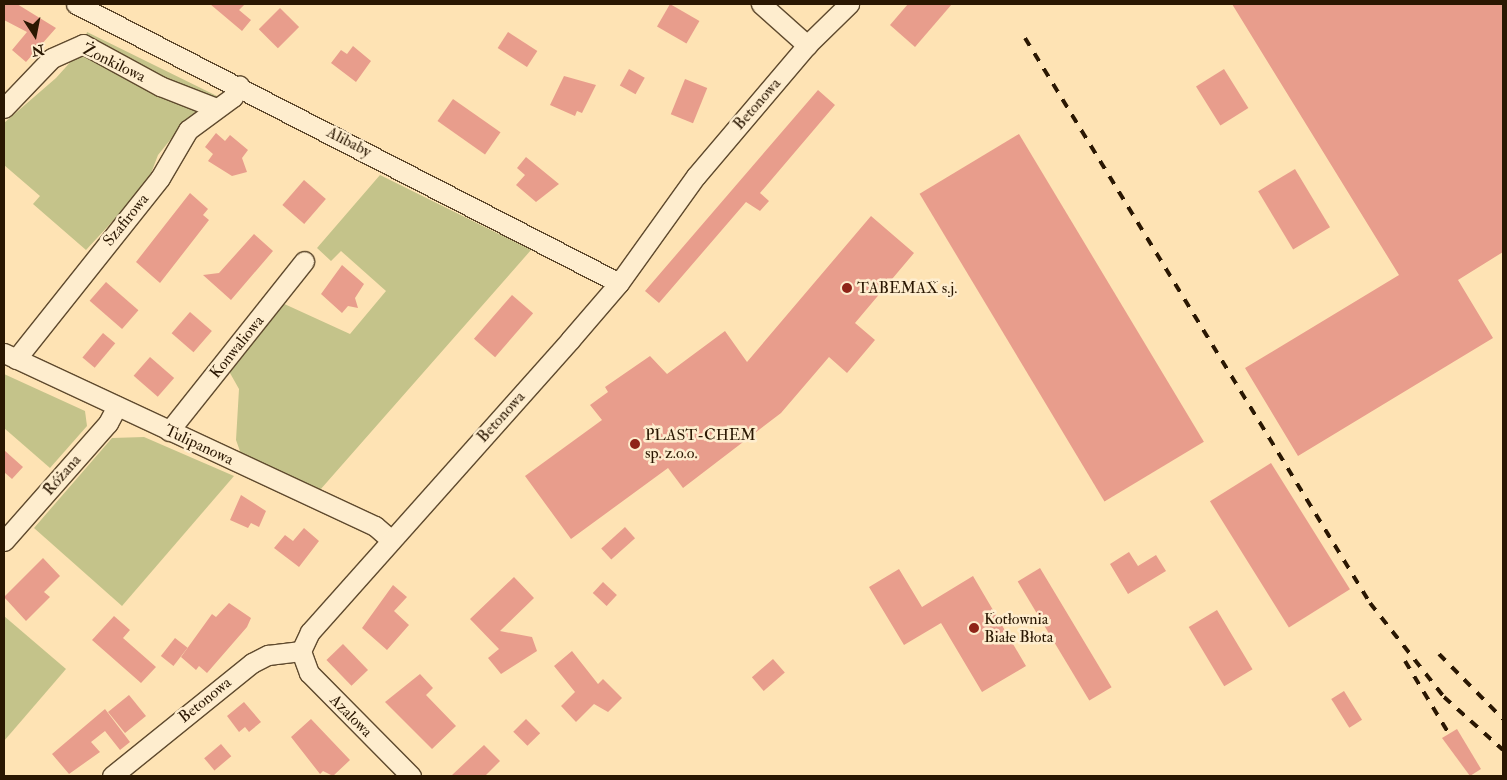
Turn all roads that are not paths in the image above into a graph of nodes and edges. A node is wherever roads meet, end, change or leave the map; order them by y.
1 (76, 4) edge
2 (761, 4) edge
3 (849, 4) edge
4 (807, 45) junction
5 (240, 86) junction
6 (214, 107) junction
7 (4, 108) edge
8 (304, 261) dead end
9 (619, 283) junction
10 (10, 356) edge
11 (117, 406) junction
12 (169, 431) junction
13 (390, 540) junction
14 (4, 541) edge
15 (301, 652) junction
16 (112, 776) edge
17 (411, 776) edge

1 - 5 street, Alibaby
2 - 4 street
3 - 4 street, Betonowa
4 - 9 street, Betonowa
5 - 6 street, Szafirowa
5 - 9 street, Alibaby
6 - 7 street, Żonkilowa
6 - 10 street, Szafirowa
8 - 12 street, Konwaliowa
9 - 13 street, Betonowa
10 - 11 street, Tulipanowa
11 - 12 street, Tulipanowa
11 - 14 street, Różana
12 - 13 street, Tulipanowa
13 - 15 street, Betonowa
15 - 16 street, Betonowa
15 - 17 street, Azalowa

